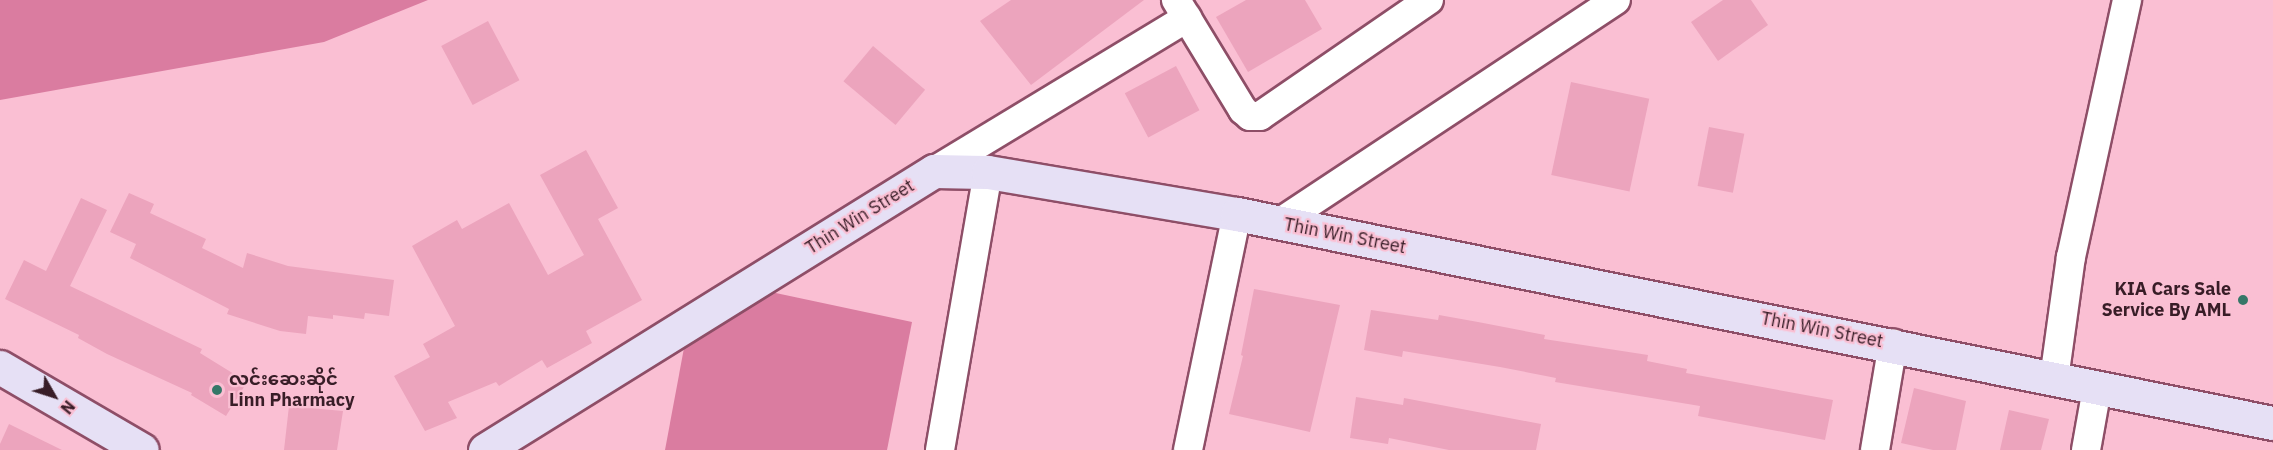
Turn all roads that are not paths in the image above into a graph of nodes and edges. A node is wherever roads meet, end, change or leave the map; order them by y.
1 (1429, 0) edge
2 (1616, 0) edge
3 (2127, 0) edge
4 (1181, 9) edge
5 (934, 171) junction
6 (988, 172) junction
7 (1236, 214) junction
8 (1279, 223) junction
9 (1893, 344) junction
10 (0, 367) edge
11 (2054, 379) junction
12 (2097, 388) junction
13 (2273, 423) edge
14 (1191, 449) edge
15 (142, 450) edge
16 (484, 450) edge
17 (940, 450) edge
18 (1875, 450) edge
19 (2086, 450) edge

1 - 4 street
2 - 8 street
3 - 11 street
4 - 5 street
5 - 6 main road, Thin Win Street
5 - 16 main road, Thin Win Street
6 - 7 main road, Thin Win Street
6 - 17 street
7 - 8 main road, Thin Win Street
7 - 14 street
8 - 9 main road, Thin Win Street
9 - 11 main road, Thin Win Street
9 - 18 street
10 - 15 main road
11 - 12 main road, Thin Win Street
12 - 13 main road, Thin Win Street
12 - 19 street

